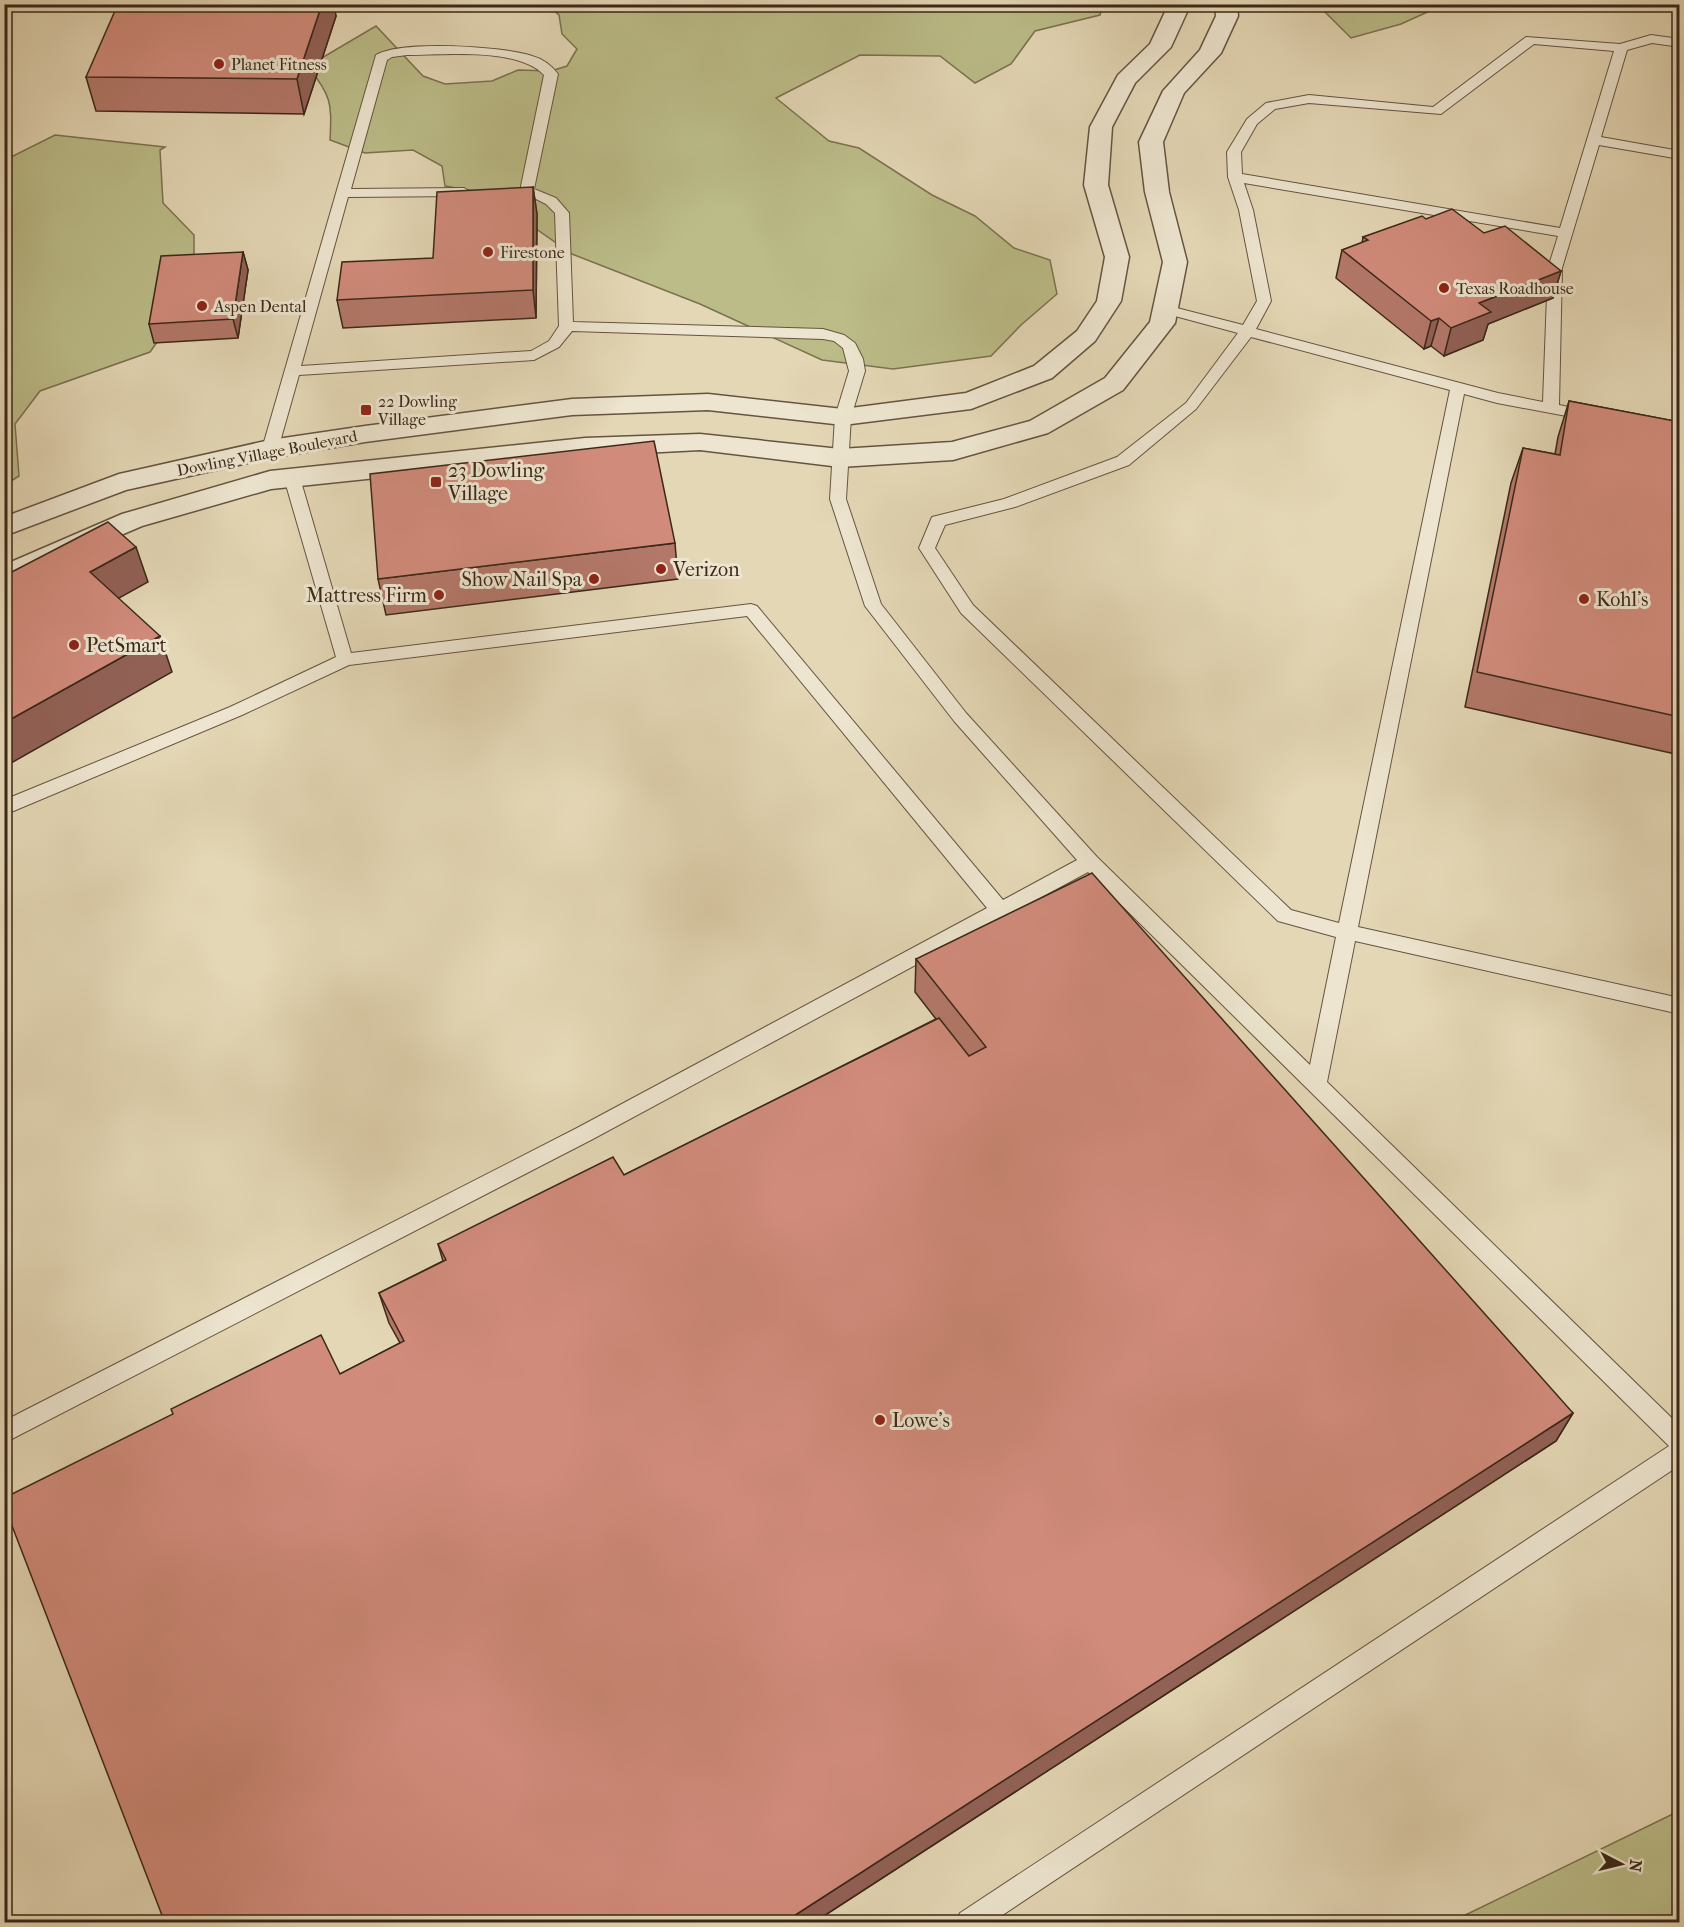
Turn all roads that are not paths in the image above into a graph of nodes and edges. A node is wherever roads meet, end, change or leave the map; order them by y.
1 (1175, 4) edge
2 (1226, 4) edge
3 (1680, 43) edge
4 (1621, 48) junction
5 (1594, 140) junction
6 (1680, 155) edge
7 (1235, 177) junction
8 (481, 192) edge
9 (343, 193) junction
10 (1566, 233) junction
11 (1165, 309) junction
12 (566, 326) junction
13 (1247, 331) junction
14 (292, 371) junction
15 (1458, 388) junction
16 (1551, 408) junction
17 (843, 417) junction
18 (1609, 419) edge
19 (270, 449) junction
20 (840, 458) junction
21 (292, 478) junction
22 (4, 527) edge
23 (4, 576) edge
24 (345, 660) junction
25 (4, 808) edge
26 (1090, 861) junction
27 (1000, 910) junction
28 (1347, 932) junction
29 (1680, 1006) edge
30 (1316, 1083) junction
31 (4, 1433) edge
32 (1680, 1442) edge
33 (1680, 1452) edge
34 (969, 1923) edge

1 - 17 street, Dowling Village Boulevard
2 - 11 street, Dowling Village Boulevard
3 - 4 lane
4 - 5 lane
4 - 7 lane
5 - 6 lane
5 - 10 lane
7 - 10 lane
7 - 13 lane
8 - 9 lane
9 - 12 lane
9 - 14 lane
10 - 16 lane
11 - 13 lane
11 - 20 street, Dowling Village Boulevard
12 - 14 lane
12 - 17 lane
13 - 15 lane
13 - 28 lane
14 - 19 lane
15 - 16 lane
15 - 28 lane
16 - 18 lane
17 - 19 street, Dowling Village Boulevard
17 - 20 lane
19 - 22 street, Dowling Village Boulevard
20 - 21 street, Dowling Village Boulevard
20 - 26 lane
21 - 23 street, Dowling Village Boulevard
21 - 24 lane
24 - 25 lane
24 - 27 lane
26 - 27 lane
26 - 30 lane
27 - 31 lane
28 - 29 lane
28 - 30 lane
30 - 32 lane
33 - 34 lane

